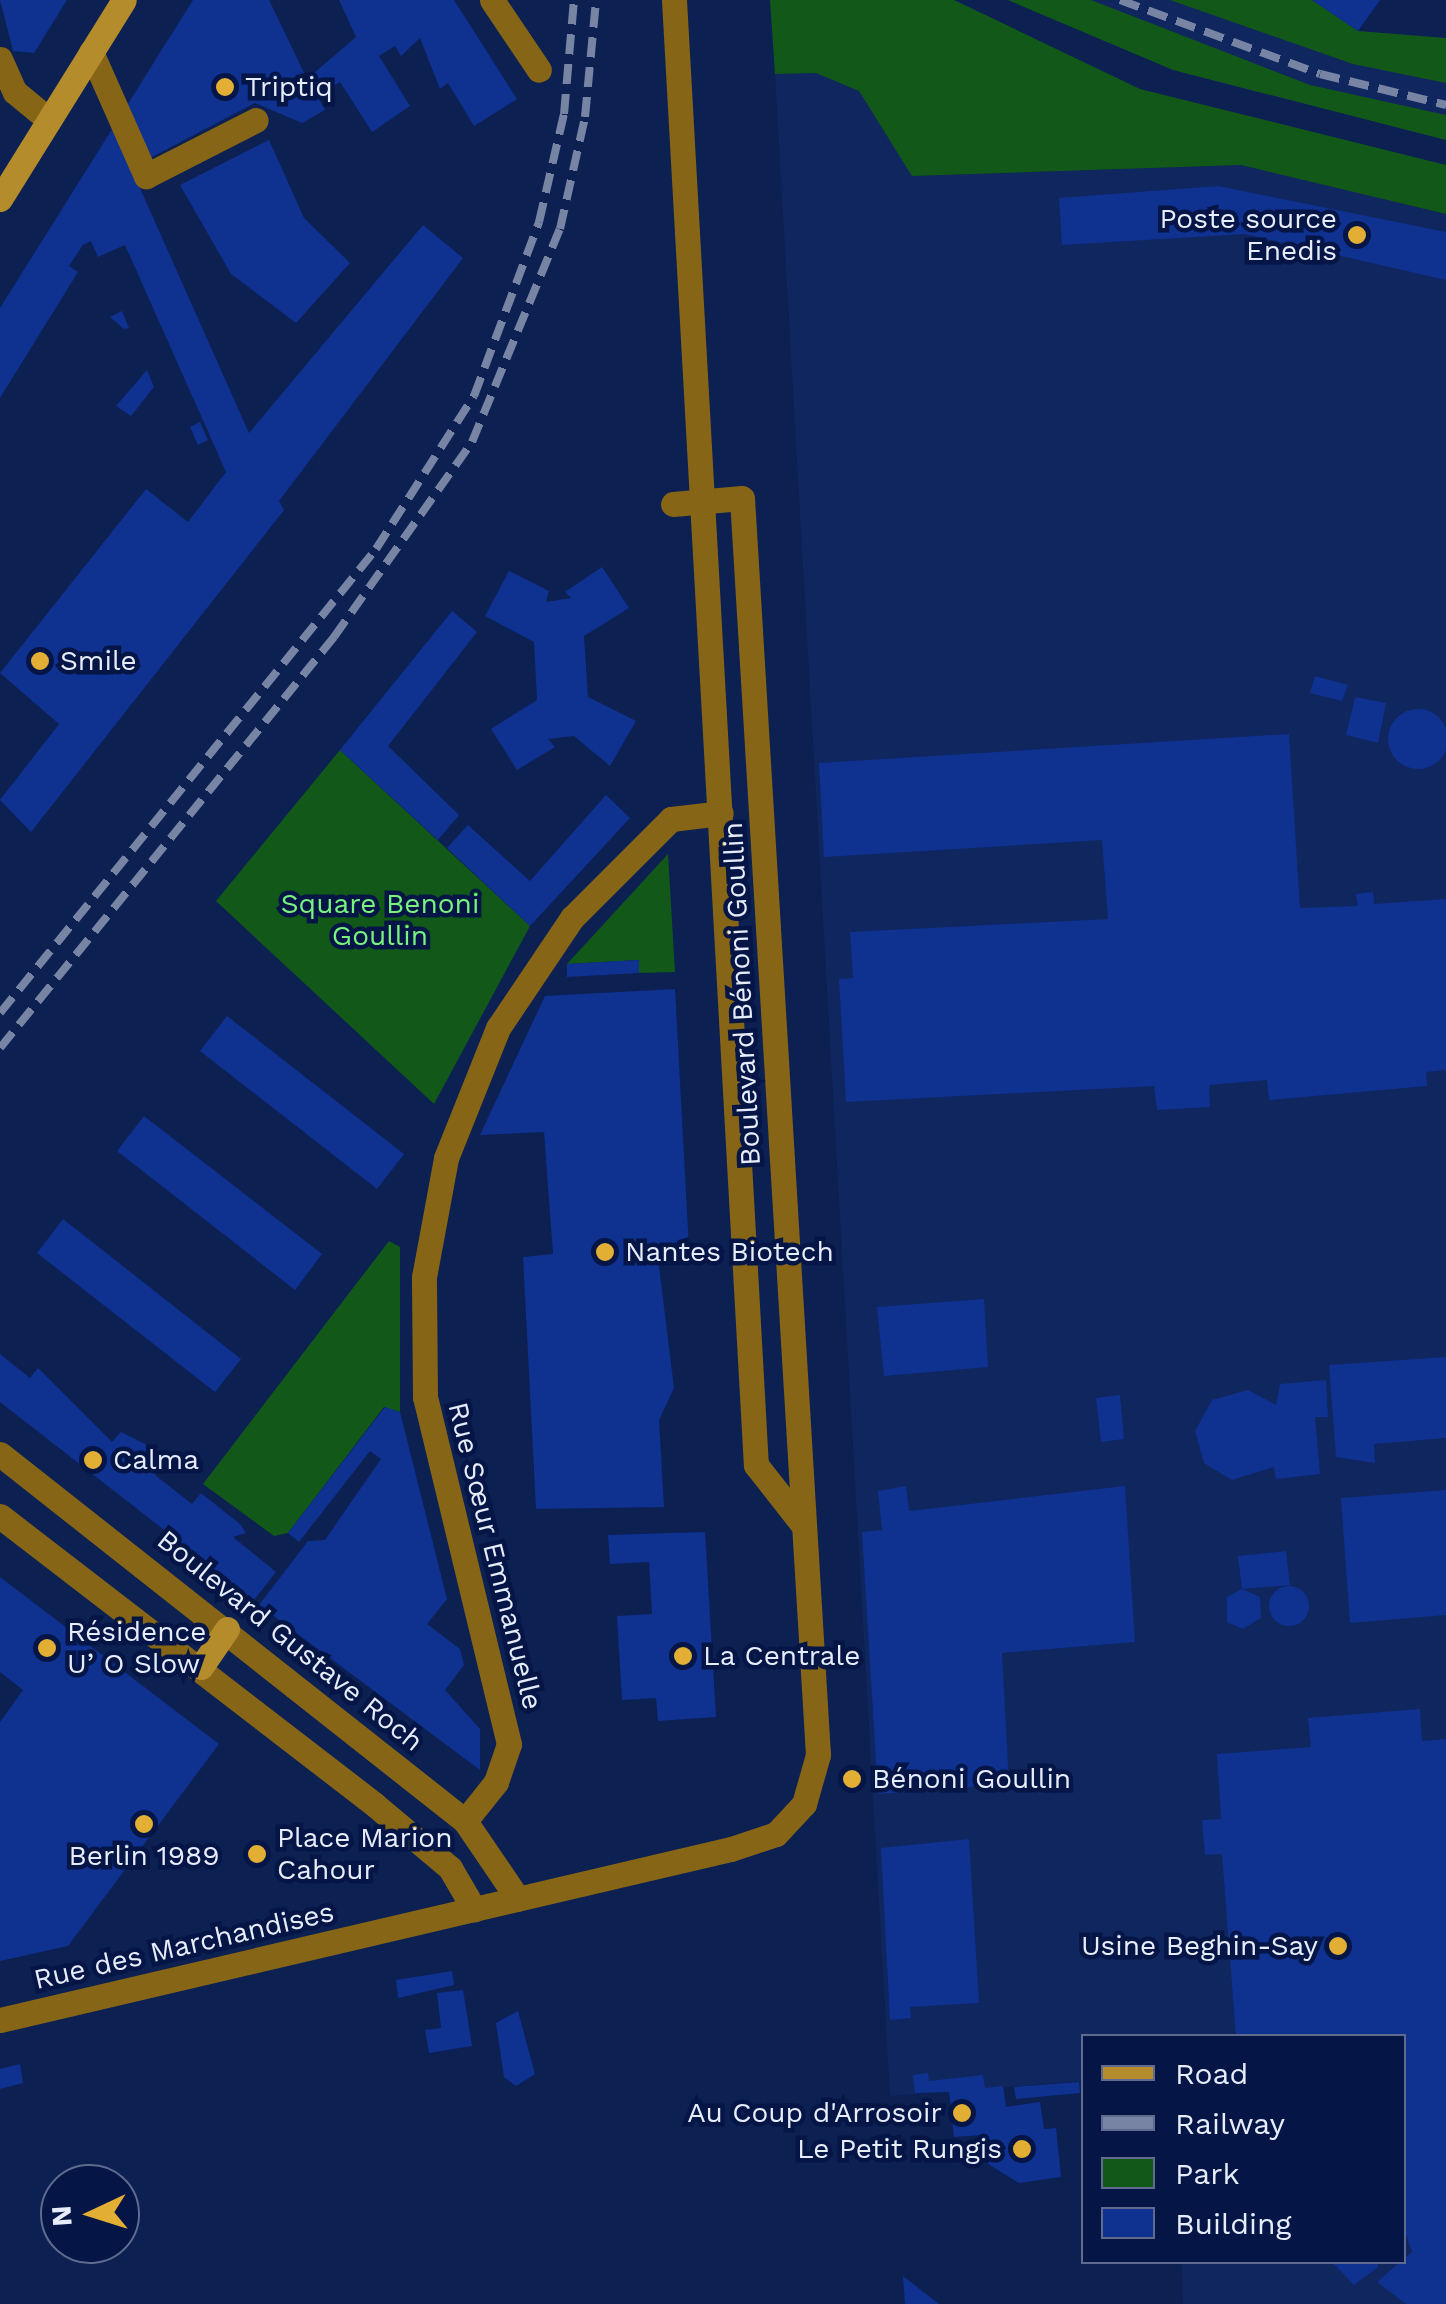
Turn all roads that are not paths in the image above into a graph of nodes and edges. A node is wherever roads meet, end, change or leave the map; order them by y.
1 (124, 0) edge
2 (492, 0) edge
3 (674, 0) edge
4 (91, 52) junction
5 (0, 59) edge
6 (539, 70) dead end
7 (49, 120) junction
8 (256, 120) dead end
9 (0, 199) edge
10 (704, 502) junction
11 (673, 504) dead end
12 (721, 813) junction
13 (0, 1454) edge
14 (0, 1516) edge
15 (804, 1525) junction
16 (227, 1628) junction
17 (201, 1667) junction
18 (465, 1820) junction
19 (732, 1848) joint
20 (518, 1899) junction
21 (474, 1910) junction
22 (0, 2020) edge

1 - 4 main road
2 - 6 street
3 - 10 street, Boulevard Bénoni Goullin
4 - 7 main road
4 - 8 street
5 - 7 street
7 - 9 main road
10 - 11 street, Boulevard Bénoni Goullin
10 - 12 street, Boulevard Bénoni Goullin
10 - 15 street, Boulevard Bénoni Goullin
12 - 15 street, Boulevard Bénoni Goullin
12 - 18 street, Rue Sœur Emmanuelle
13 - 16 street, Boulevard Gustave Roch
14 - 17 street
15 - 19 street, Boulevard Bénoni Goullin
16 - 17 main road
16 - 18 street, Boulevard Gustave Roch
17 - 21 street
18 - 20 street, Boulevard Gustave Roch
19 - 20 street, Rue des Marchandises
20 - 21 street, Rue des Marchandises
21 - 22 street, Rue des Marchandises

